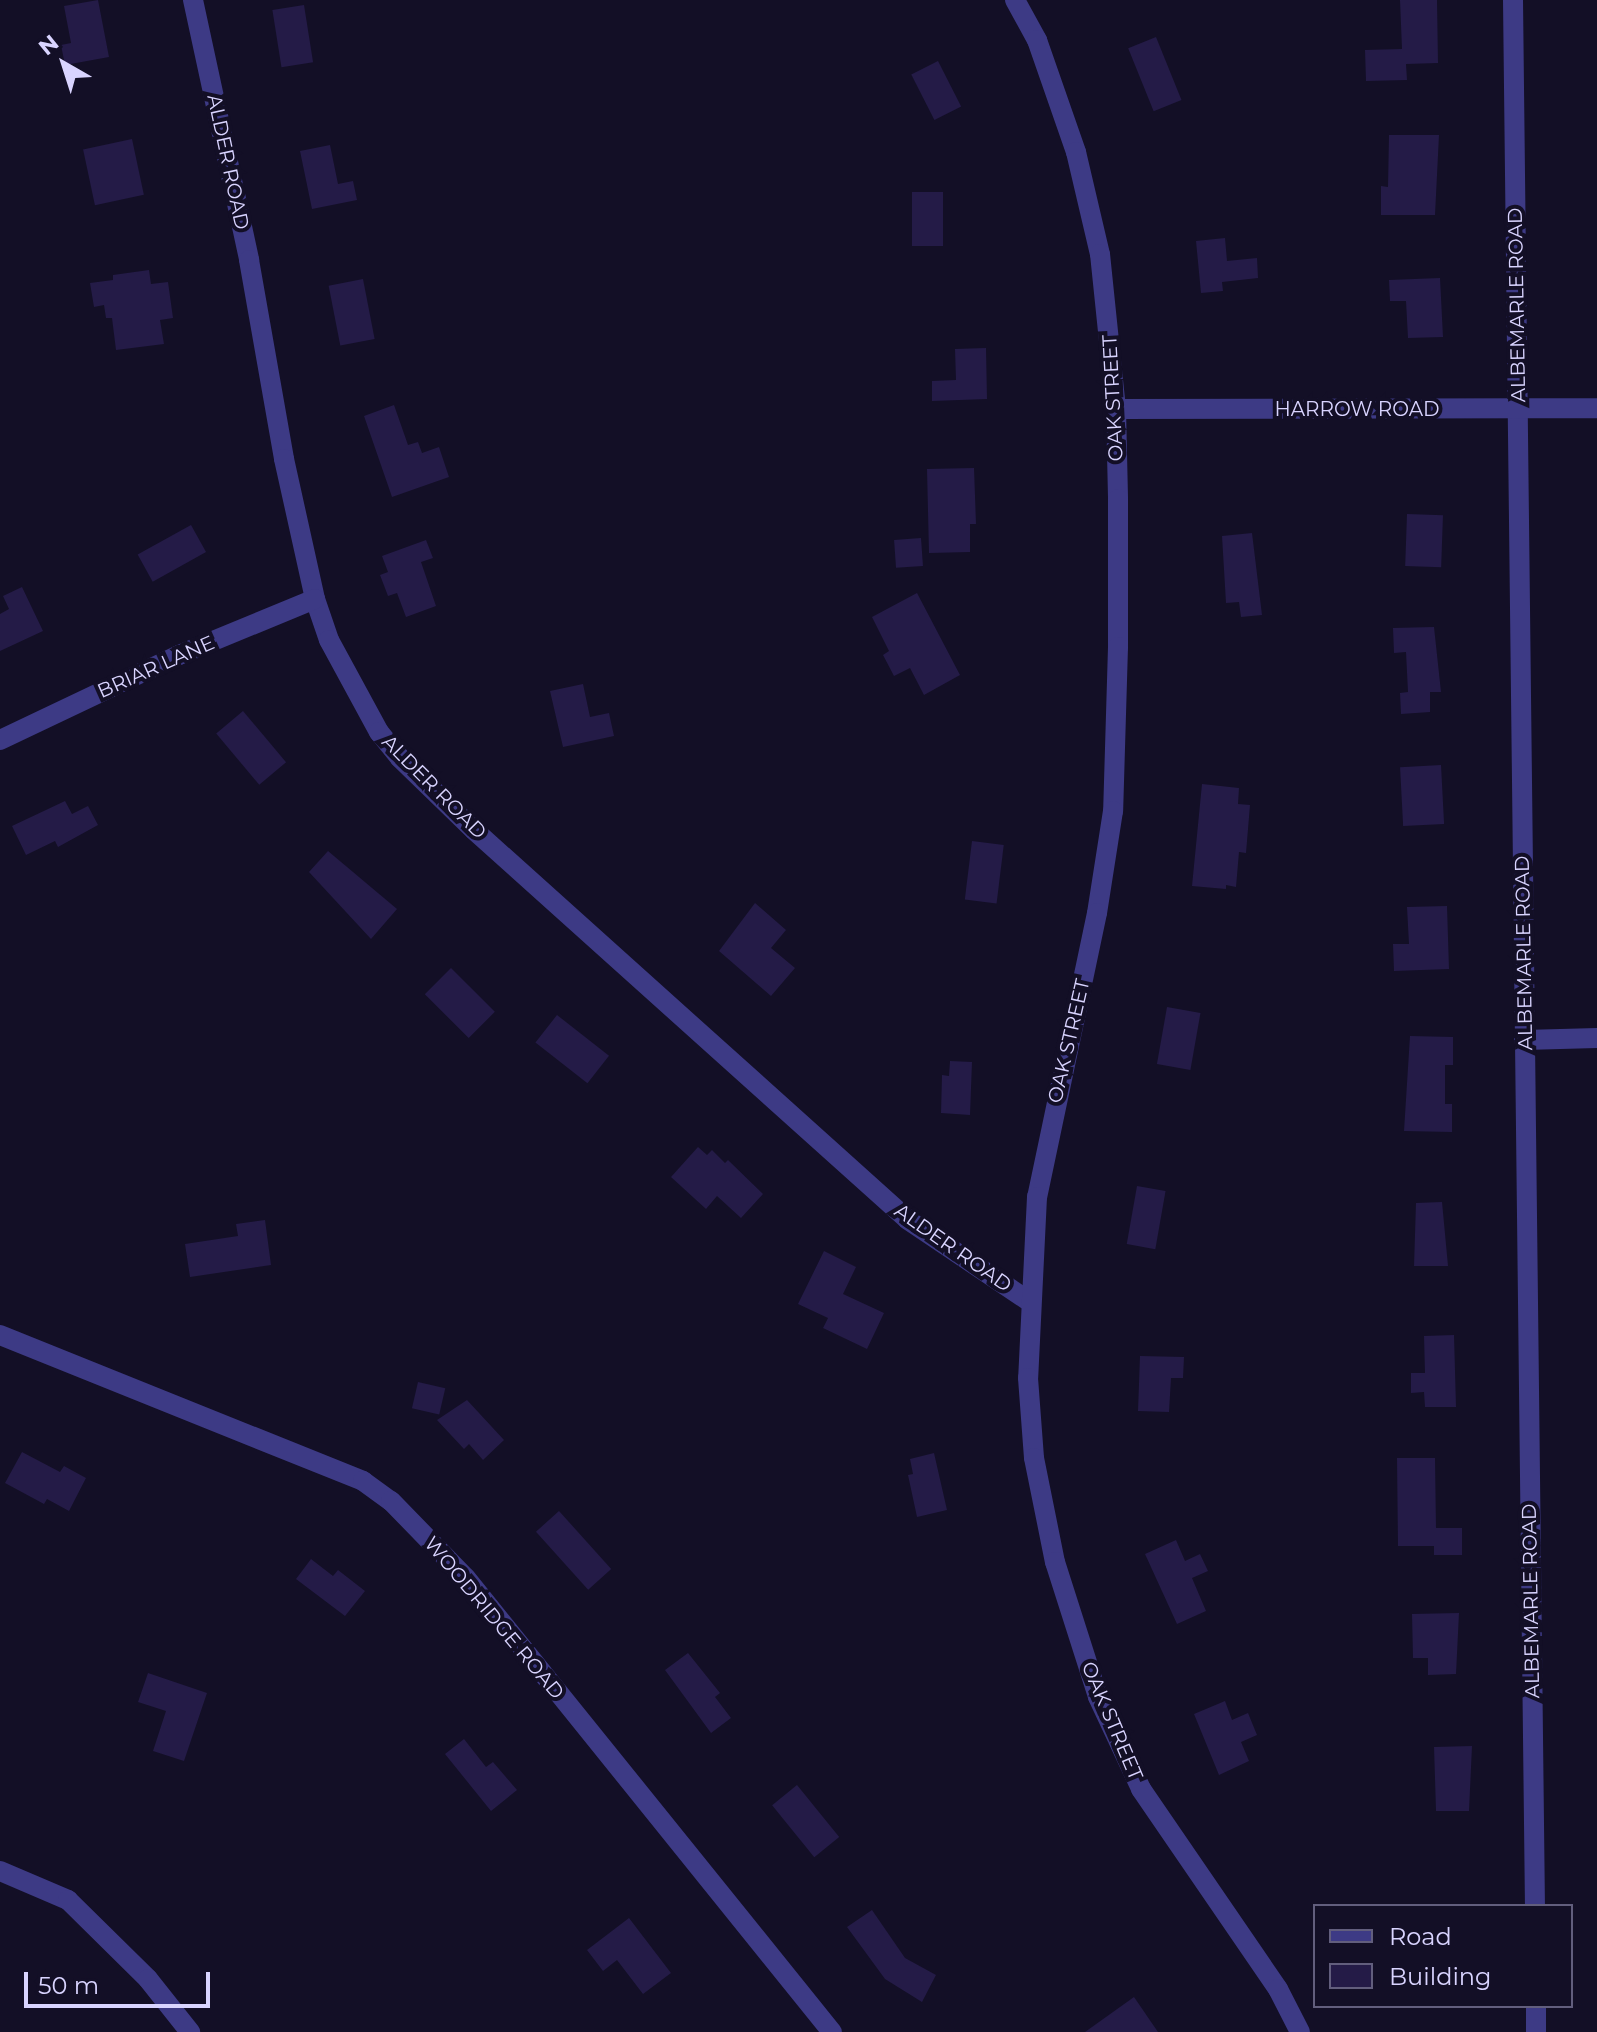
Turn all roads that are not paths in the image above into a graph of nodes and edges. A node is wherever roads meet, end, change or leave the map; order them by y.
1 (193, 0) edge
2 (1015, 0) edge
3 (1513, 0) edge
4 (1597, 408) edge
5 (1116, 409) junction
6 (1519, 409) junction
7 (315, 599) junction
8 (0, 740) edge
9 (1597, 1038) edge
10 (1524, 1040) junction
11 (1030, 1302) junction
12 (0, 1335) edge
13 (0, 1871) edge
14 (1535, 1904) edge
15 (1536, 2008) edge
16 (190, 2032) edge
17 (832, 2032) edge
18 (1300, 2032) edge
19 (1536, 2032) edge

1 - 7 street, ALDER ROAD
2 - 5 street, OAK STREET
3 - 6 street, ALBEMARLE ROAD
4 - 6 street, HARROW ROAD
5 - 6 street, HARROW ROAD
5 - 11 street, OAK STREET
6 - 10 street, ALBEMARLE ROAD
7 - 8 street, BRIAR LANE
7 - 11 street, ALDER ROAD
9 - 10 street
10 - 14 street, ALBEMARLE ROAD
11 - 18 street, OAK STREET
12 - 17 street, WOODRIDGE ROAD
13 - 16 street
15 - 19 street

